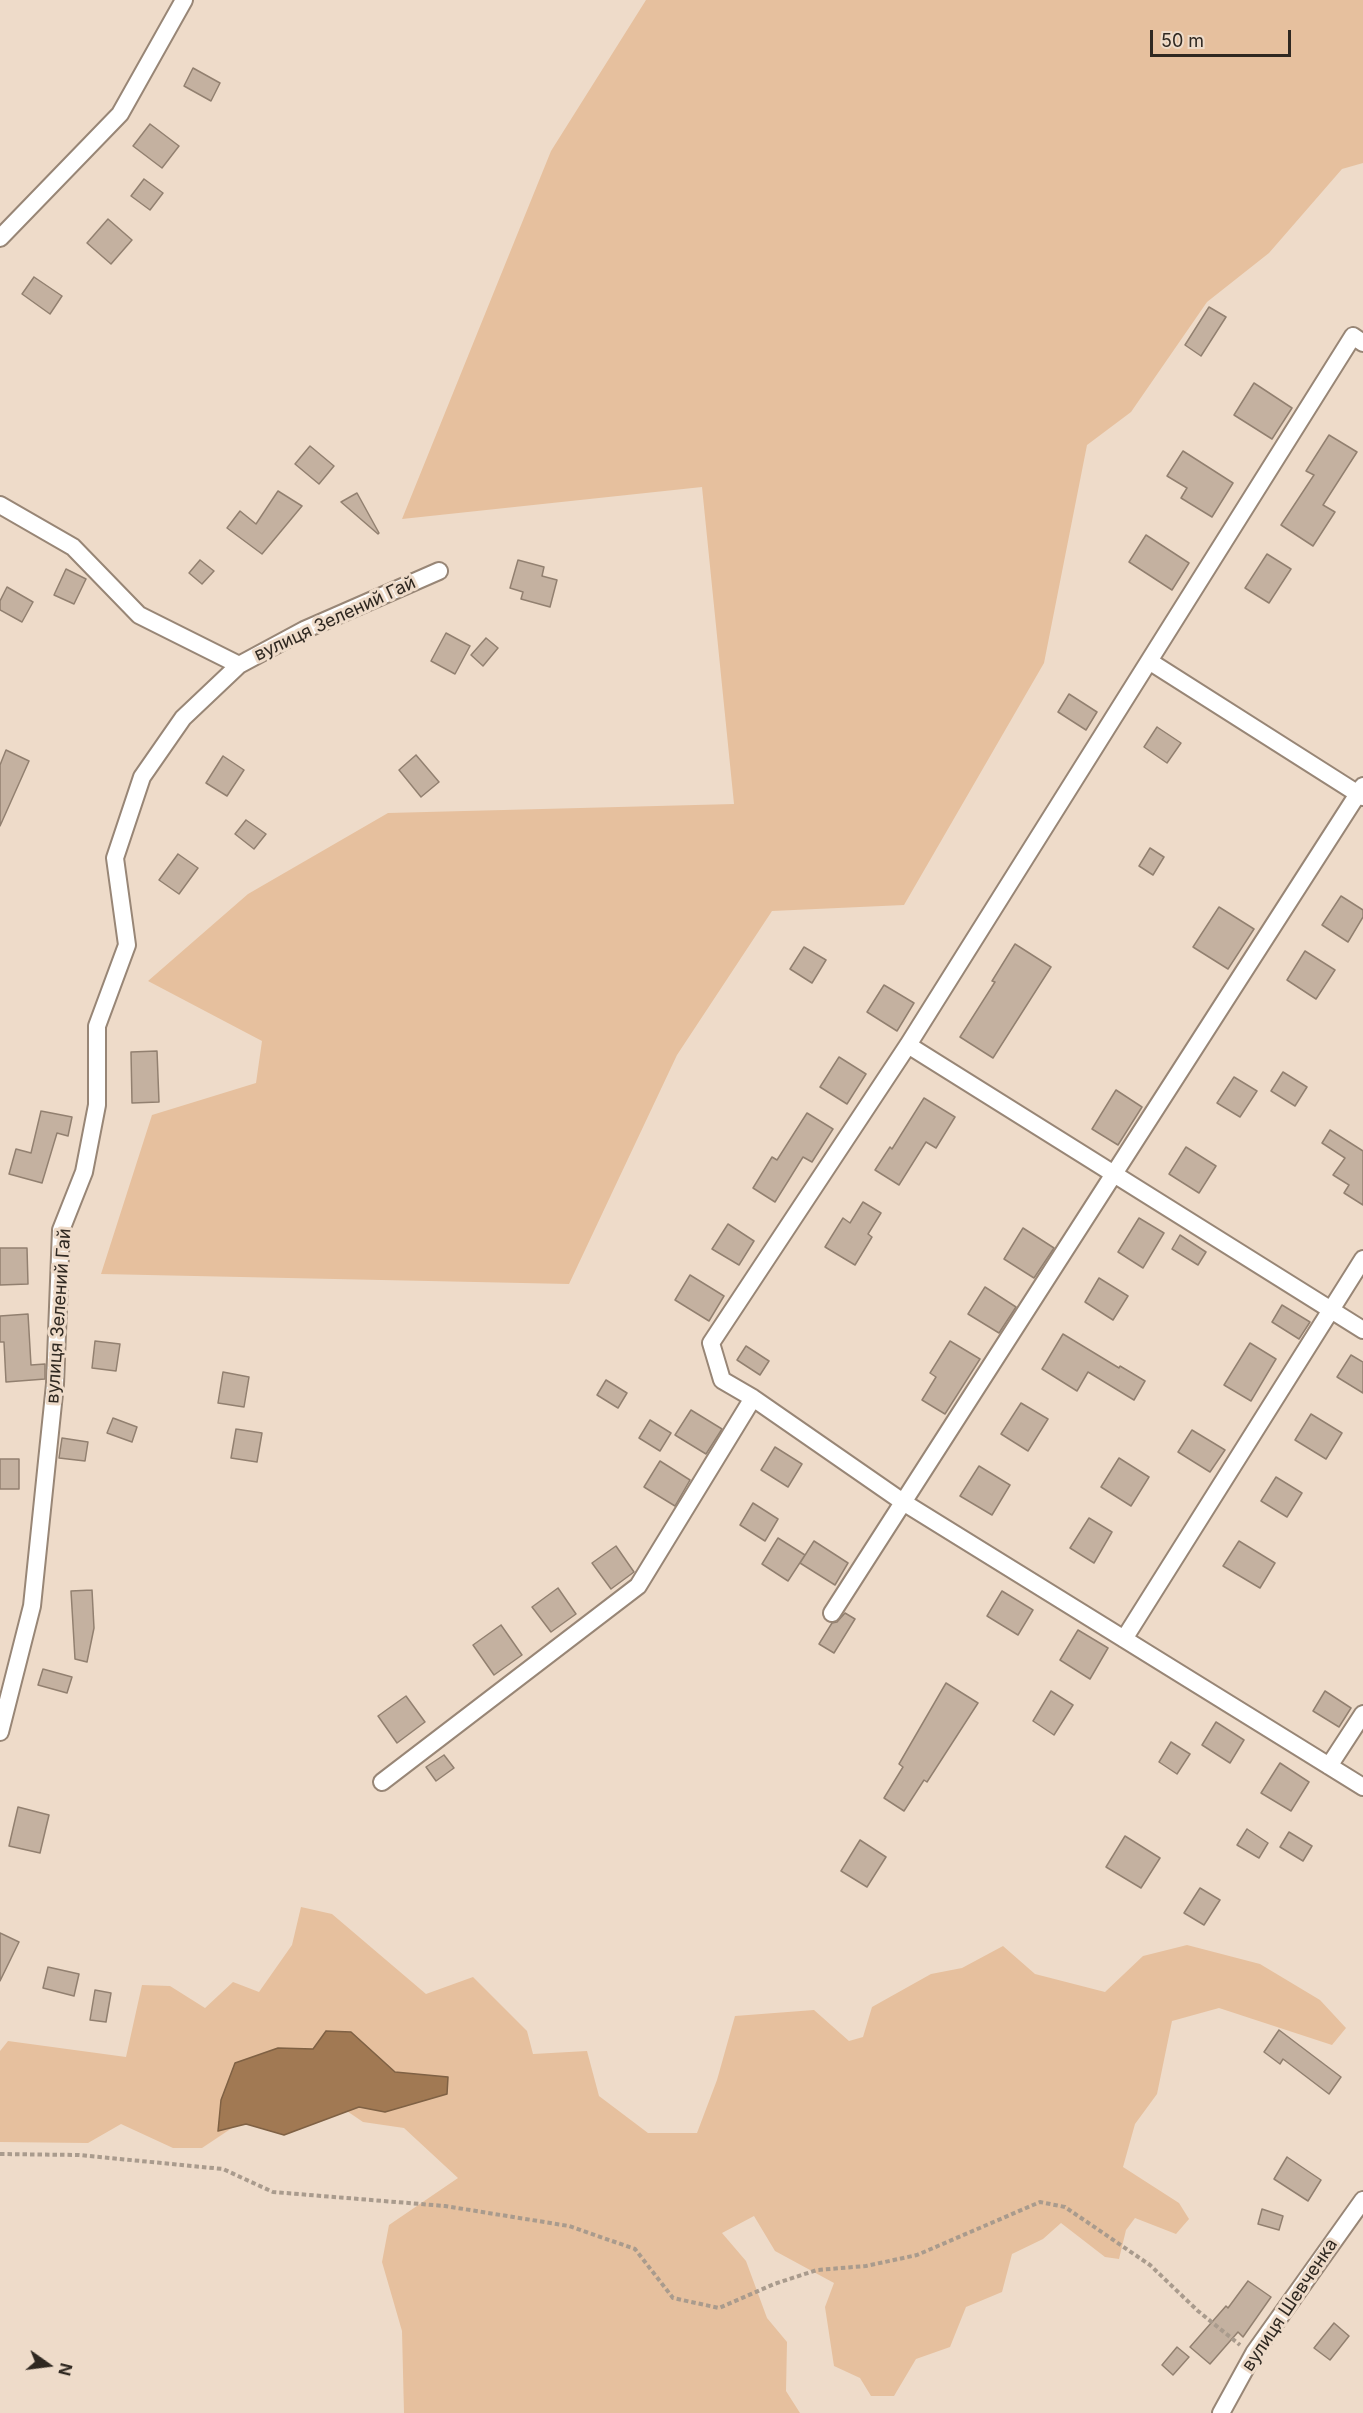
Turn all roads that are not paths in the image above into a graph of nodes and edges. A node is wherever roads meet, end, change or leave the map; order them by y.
1 (184, 0) edge
2 (0, 238) edge
3 (1363, 343) edge
4 (0, 505) edge
5 (439, 571) dead end
6 (1149, 661) junction
7 (238, 665) junction
8 (1361, 792) edge
9 (908, 1045) junction
10 (1114, 1174) junction
11 (1363, 1259) edge
12 (1330, 1309) junction
13 (1363, 1330) edge
14 (753, 1398) junction
15 (903, 1502) junction
16 (832, 1613) dead end
17 (1124, 1639) junction
18 (1363, 1714) edge
19 (0, 1732) edge
20 (1329, 1766) junction
21 (382, 1782) dead end
22 (1363, 1787) edge
23 (1363, 2200) edge
24 (1221, 2413) edge

1 - 2 street
3 - 6 street
4 - 7 street
5 - 7 street, вулиця Зелений Гай
6 - 8 street
6 - 9 street
7 - 19 street, вулиця Зелений Гай
8 - 10 street
9 - 10 street
9 - 14 street
10 - 12 street
10 - 15 street
11 - 12 street
12 - 13 street
12 - 17 street
14 - 15 street
14 - 21 street
15 - 16 street
15 - 17 street
17 - 20 street
18 - 20 street
20 - 22 street
23 - 24 street, вулиця Шевченка

